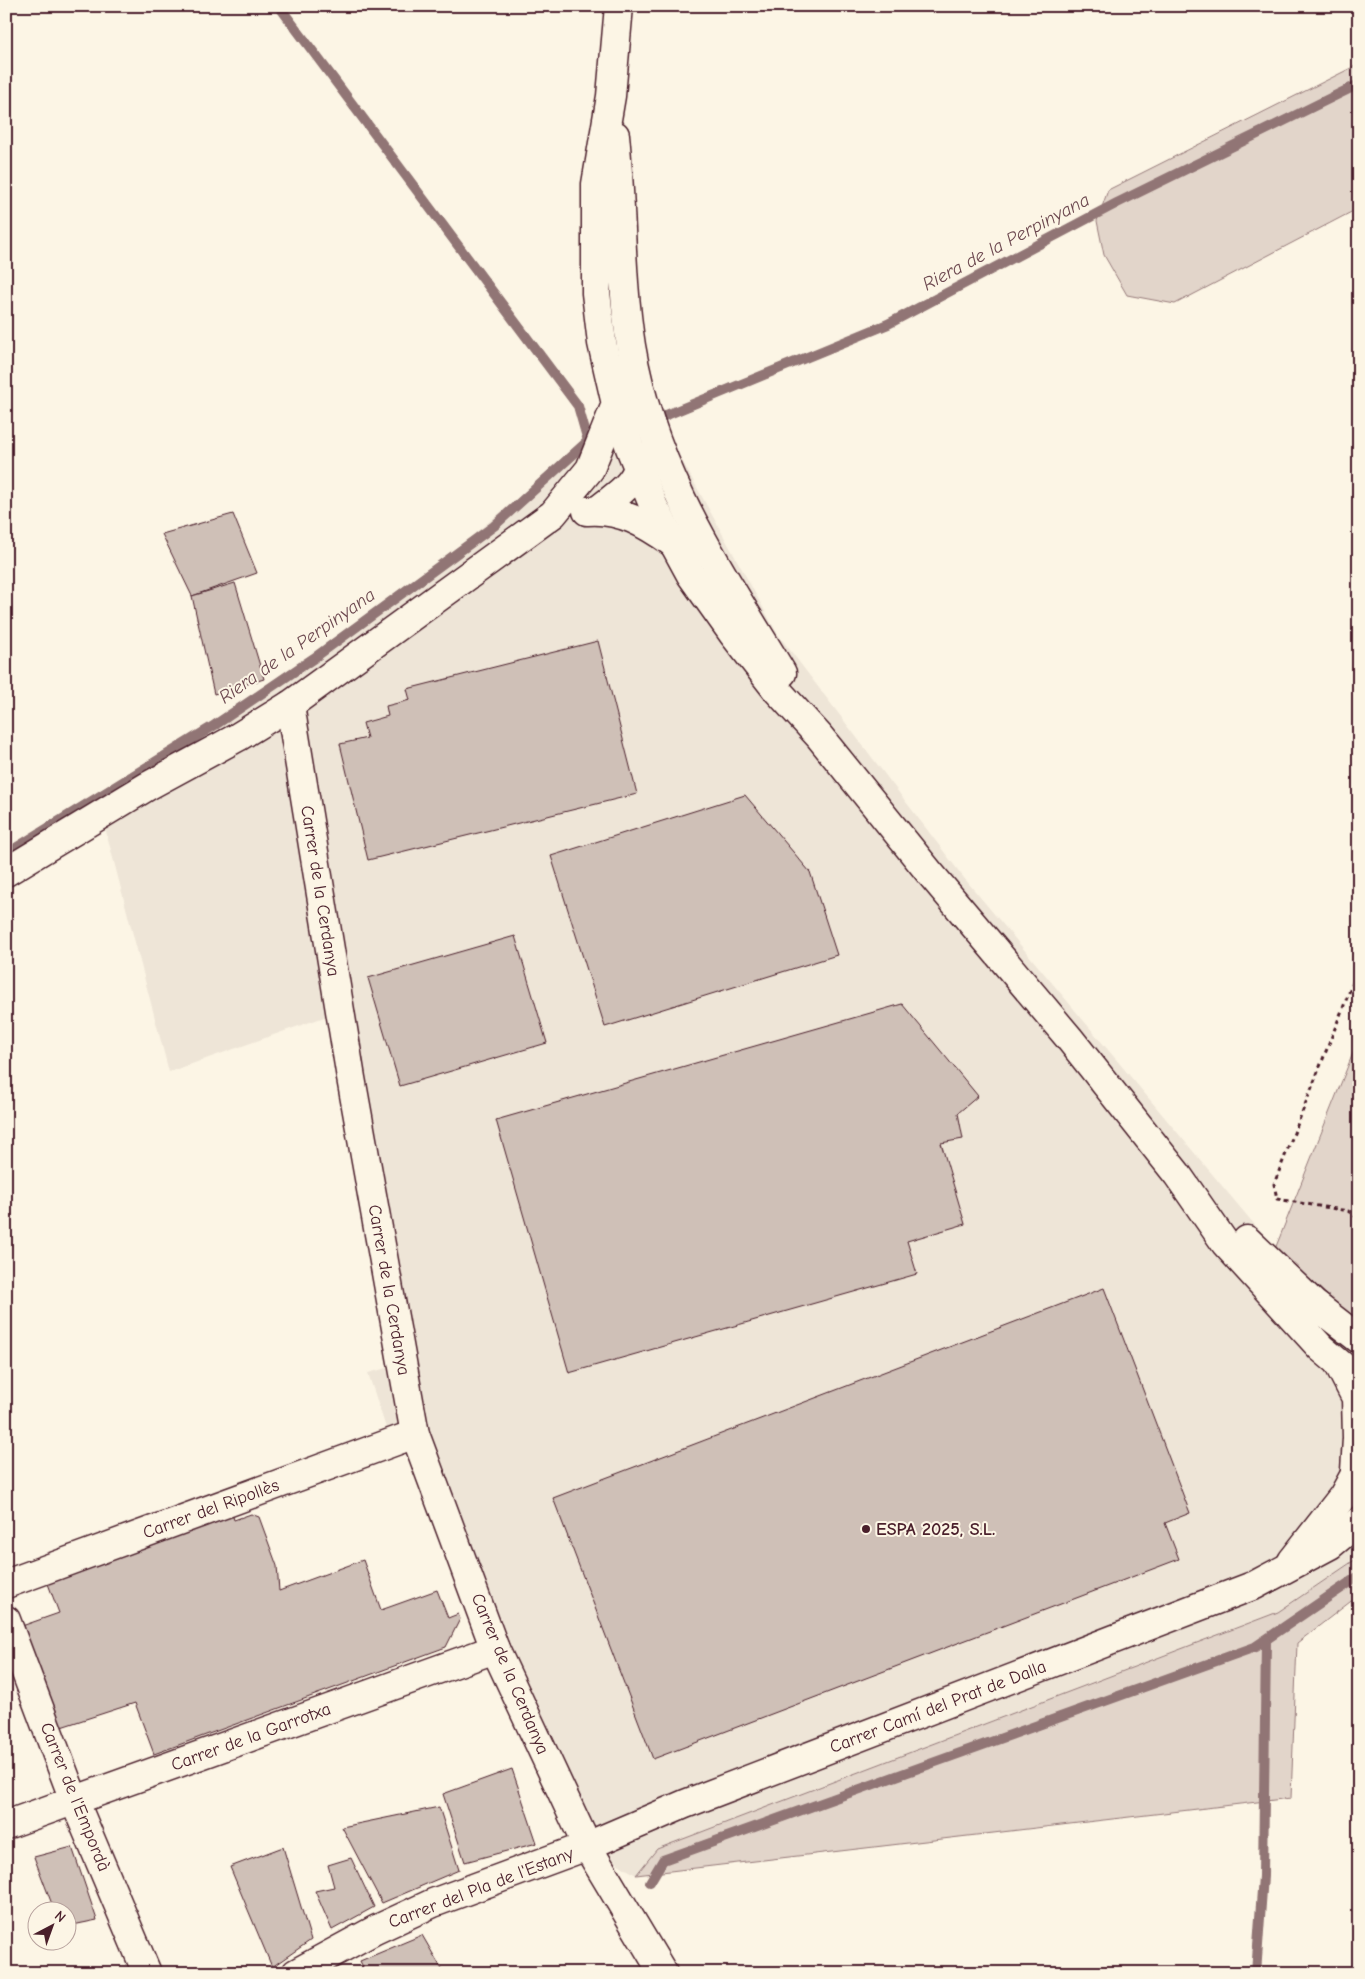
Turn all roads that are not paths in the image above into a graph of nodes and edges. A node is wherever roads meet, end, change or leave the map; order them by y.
1 (619, 6) edge
2 (611, 96) junction
3 (623, 272) junction
4 (616, 404) junction
5 (590, 469) junction
6 (638, 472) junction
7 (598, 510) junction
8 (553, 514) junction
9 (674, 544) junction
10 (728, 586) junction
11 (290, 705) junction
12 (820, 736) junction
13 (6, 872) edge
14 (1177, 1174) junction
15 (1314, 1304) junction
16 (1359, 1339) edge
17 (1348, 1359) edge
18 (1359, 1380) edge
19 (415, 1434) junction
20 (1357, 1469) edge
21 (1359, 1521) edge
22 (1288, 1566) junction
23 (6, 1584) edge
24 (6, 1620) edge
25 (496, 1649) junction
26 (74, 1800) junction
27 (6, 1825) edge
28 (587, 1846) junction
29 (147, 1973) edge
30 (296, 1973) edge
31 (663, 1973) edge

1 - 2 street
2 - 3 street
2 - 4 street
3 - 6 street
3 - 10 street
4 - 5 street
4 - 6 street
5 - 6 street
5 - 8 street
6 - 7 street
6 - 9 street
6 - 10 street
7 - 8 street
7 - 9 street
8 - 11 street
9 - 12 street
10 - 12 street
11 - 13 street
11 - 19 street, Carrer de la Cerdanya
12 - 14 street
14 - 15 street
14 - 17 street
15 - 16 street
15 - 17 street
17 - 18 street
17 - 20 street
19 - 23 street, Carrer del Ripollès
19 - 25 street, Carrer de la Cerdanya
20 - 22 street
21 - 22 street, Carrer Camí del Prat de Dalla
22 - 28 street, Carrer Camí del Prat de Dalla
24 - 26 street, Carrer de l'Empordà
25 - 26 street, Carrer de la Garrotxa
25 - 28 street, Carrer de la Cerdanya
26 - 27 street, Carrer de la Garrotxa
26 - 29 street, Carrer de l'Empordà
28 - 30 street, Carrer del Pla de l'Estany
28 - 31 street, Carrer de la Cerdanya

